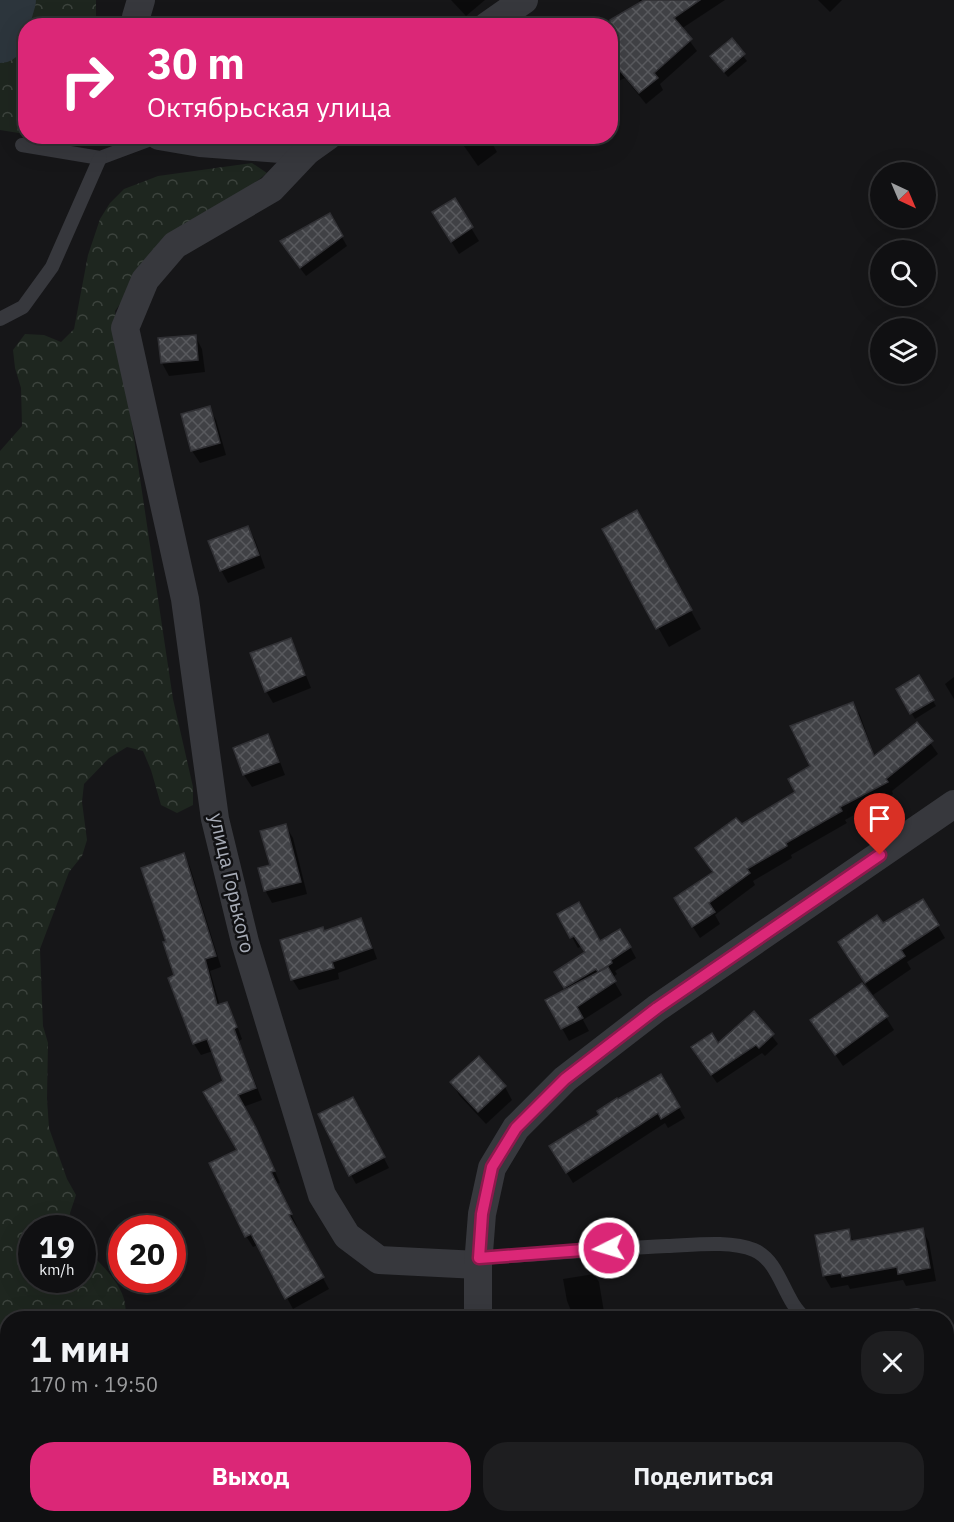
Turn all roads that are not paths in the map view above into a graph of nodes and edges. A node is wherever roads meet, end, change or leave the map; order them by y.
1 (141, 0) edge
2 (524, 0) edge
3 (136, 18) edge
4 (498, 18) edge
5 (138, 144) edge
6 (317, 144) edge
7 (22, 145) dead end
8 (100, 158) junction
9 (0, 319) edge
10 (954, 804) edge
11 (478, 1262) junction
12 (478, 1311) edge
13 (799, 1311) edge

1 - 3 street
2 - 4 street
5 - 8 lane
6 - 11 street, улица Горького
7 - 8 lane
8 - 9 lane
10 - 11 street
11 - 12 street
11 - 13 lane

